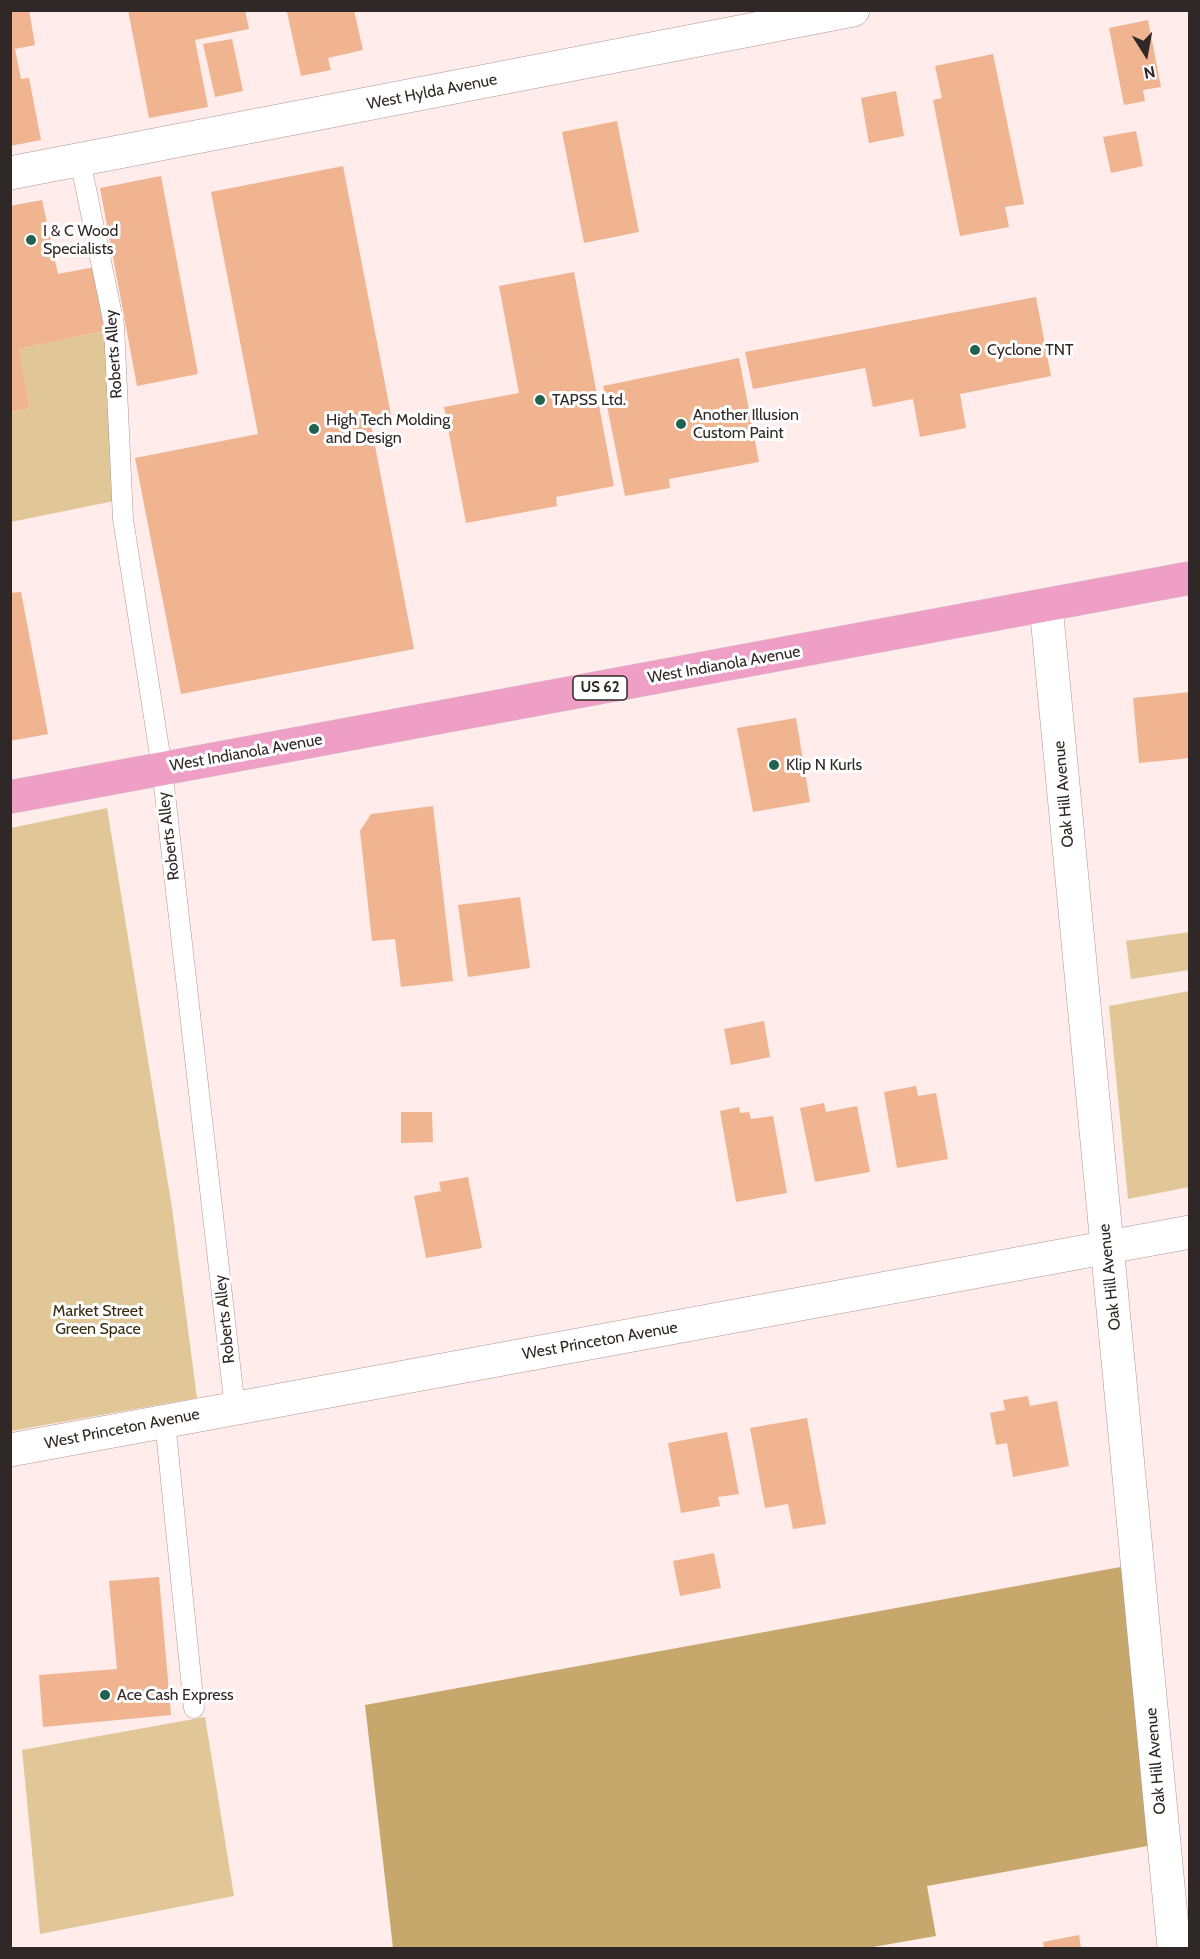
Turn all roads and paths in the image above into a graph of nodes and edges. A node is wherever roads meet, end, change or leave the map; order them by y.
1 (853, 10) edge
2 (81, 160) junction
3 (10, 173) edge
4 (1190, 578) edge
5 (1046, 606) junction
6 (162, 768) junction
7 (10, 797) edge
8 (1190, 1232) edge
9 (1107, 1248) junction
10 (235, 1408) junction
11 (165, 1421) junction
12 (10, 1450) edge
13 (194, 1708) dead end
14 (1174, 1948) edge

1 - 2 street, West Hylda Avenue
2 - 3 street, West Hylda Avenue
2 - 6 lane, Roberts Alley
4 - 5 main road, West Indianola Avenue / US 62
5 - 6 main road, West Indianola Avenue / US 62
5 - 9 street, Oak Hill Avenue
6 - 7 main road, West Indianola Avenue / US 62
6 - 10 lane, Roberts Alley
8 - 9 street, West Princeton Avenue
9 - 10 street, West Princeton Avenue
9 - 14 street, Oak Hill Avenue
10 - 11 street, West Princeton Avenue
11 - 12 street, West Princeton Avenue
11 - 13 lane

